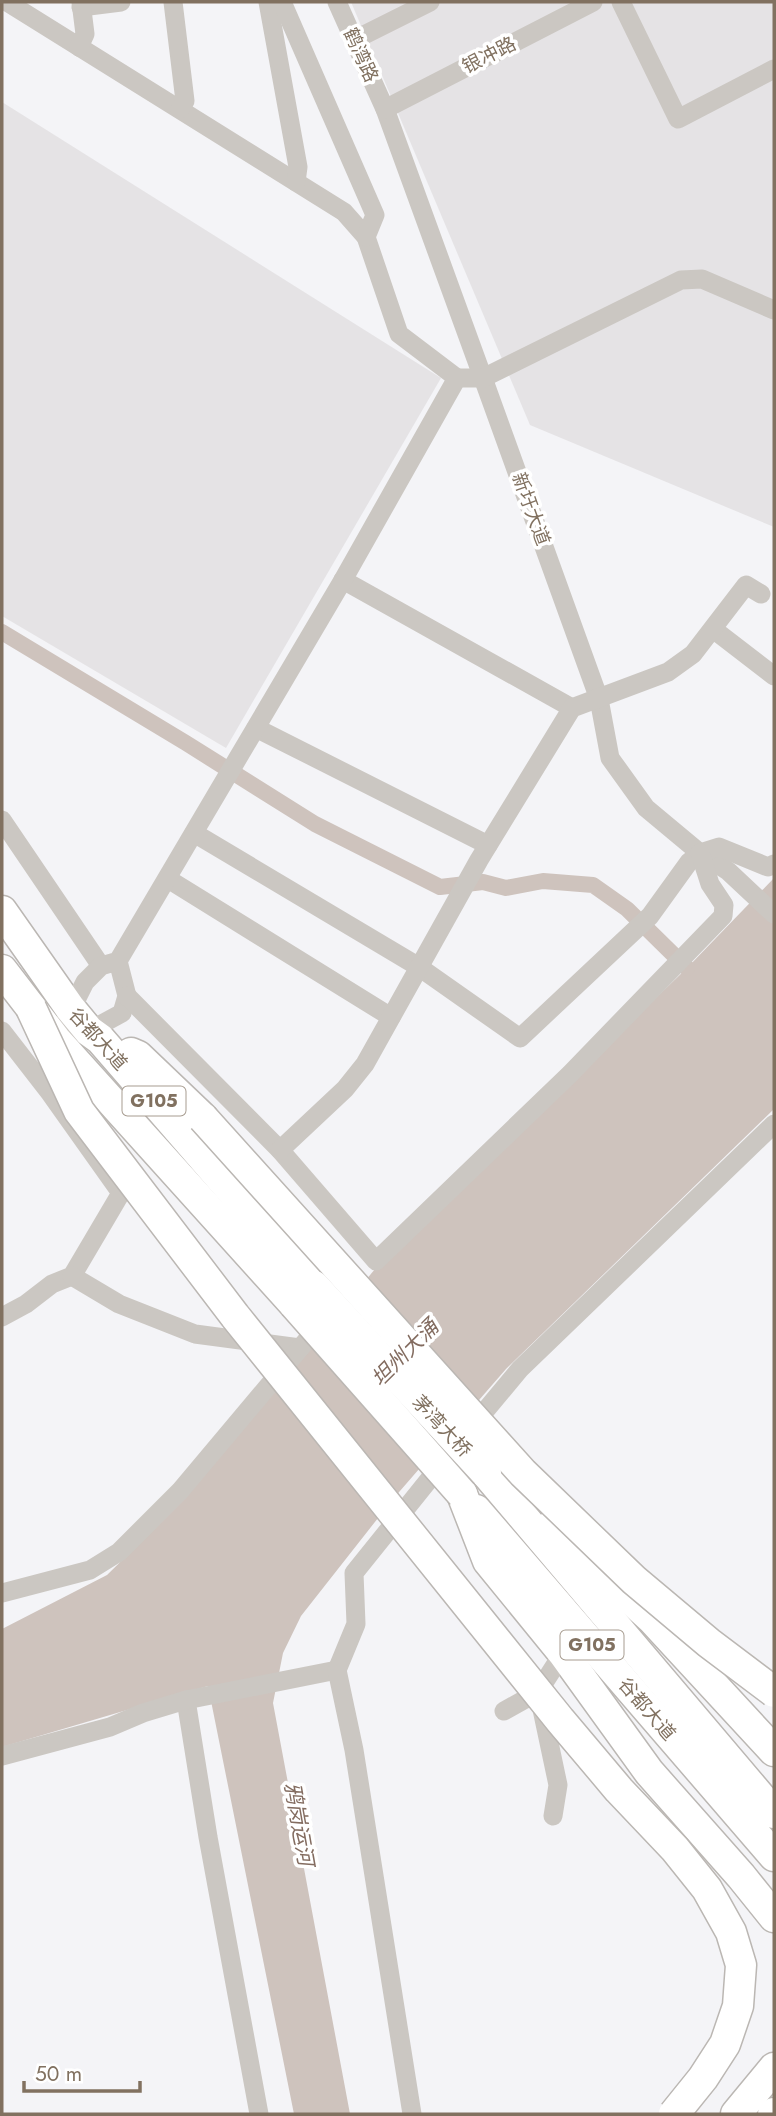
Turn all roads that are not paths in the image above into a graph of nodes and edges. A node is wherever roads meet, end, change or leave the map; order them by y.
1 (7, 2) edge
2 (121, 2) edge
3 (173, 2) edge
4 (268, 2) edge
5 (282, 2) edge
6 (337, 2) edge
7 (430, 2) edge
8 (593, 2) edge
9 (621, 2) edge
10 (81, 4) edge
11 (354, 40) junction
12 (79, 47) junction
13 (774, 69) edge
14 (180, 109) junction
15 (385, 109) junction
16 (296, 182) junction
17 (366, 237) junction
18 (774, 310) edge
19 (457, 378) junction
20 (483, 378) junction
21 (343, 580) junction
22 (761, 594) dead end
23 (713, 629) junction
24 (774, 676) edge
25 (599, 699) junction
26 (572, 708) junction
27 (256, 728) junction
28 (2, 820) edge
29 (194, 833) junction
30 (488, 845) junction
31 (700, 853) junction
32 (774, 864) edge
33 (167, 879) junction
34 (2, 911) edge
35 (774, 914) edge
36 (110, 964) junction
37 (419, 967) junction
38 (2, 970) edge
39 (127, 996) junction
40 (32, 1008) junction
41 (391, 1017) junction
42 (86, 1026) junction
43 (2, 1031) edge
44 (56, 1040) junction
45 (774, 1124) edge
46 (280, 1150) junction
47 (376, 1261) junction
48 (72, 1276) junction
49 (304, 1295) junction
50 (2, 1317) edge
51 (300, 1348) junction
52 (486, 1473) junction
53 (462, 1494) junction
54 (2, 1592) edge
55 (563, 1653) junction
56 (337, 1670) junction
57 (538, 1692) junction
58 (774, 1692) edge
59 (193, 1699) junction
60 (504, 1711) dead end
61 (774, 1751) edge
62 (2, 1756) edge
63 (731, 1785) junction
64 (774, 1813) edge
65 (553, 1816) dead end
66 (774, 1856) edge
67 (741, 1876) junction
68 (774, 1904) edge
69 (774, 1917) edge
70 (774, 2068) edge
71 (259, 2114) edge
72 (412, 2114) edge
73 (674, 2114) edge
74 (736, 2114) edge

1 - 12 street
2 - 10 street
3 - 14 street
4 - 16 street
5 - 17 street
6 - 11 street, 鹤湾路
7 - 11 street
8 - 15 street, 银冲路
9 - 13 street
10 - 12 street
11 - 15 street, 鹤湾路
12 - 14 street
14 - 16 street
15 - 20 street, 新圩大道
16 - 17 street
17 - 19 street
18 - 20 street
19 - 20 street
19 - 21 street
20 - 25 street, 新圩大道
21 - 26 street
21 - 27 street
22 - 23 street
23 - 24 street
23 - 25 street
25 - 26 street
25 - 31 street, 新圩大道
26 - 30 street
27 - 29 street
27 - 30 street
28 - 36 street
29 - 33 street
29 - 37 street
30 - 37 street
31 - 32 street
31 - 35 street, 新圩大道
31 - 37 street
31 - 47 street
33 - 36 street
33 - 41 street
34 - 42 highway, 谷都大道 / G105
36 - 39 street
36 - 42 street
37 - 41 street
38 - 40 highway, 谷都大道 / G105
39 - 42 street
39 - 46 street
40 - 44 highway, 谷都大道 / G105
40 - 73 highway, bridge
41 - 46 street
42 - 44 street
42 - 49 highway, 谷都大道 / G105
42 - 58 highway, bridge
43 - 48 street
44 - 49 highway, 谷都大道 / G105
45 - 56 street
46 - 47 street
47 - 51 street
48 - 50 street
48 - 51 street
49 - 52 highway, 茅湾大桥 / G105, bridge
49 - 53 highway, 茅湾大桥 / G105, bridge
51 - 54 street
52 - 61 highway
52 - 63 highway, 谷都大道 / G105
53 - 55 highway
53 - 63 highway, 谷都大道 / G105
55 - 57 street
55 - 67 highway
56 - 59 street
56 - 72 street
57 - 60 street
57 - 65 street
59 - 62 street
59 - 71 street
63 - 64 highway, G105
63 - 66 highway, G105
67 - 68 highway
67 - 69 highway
70 - 74 highway

